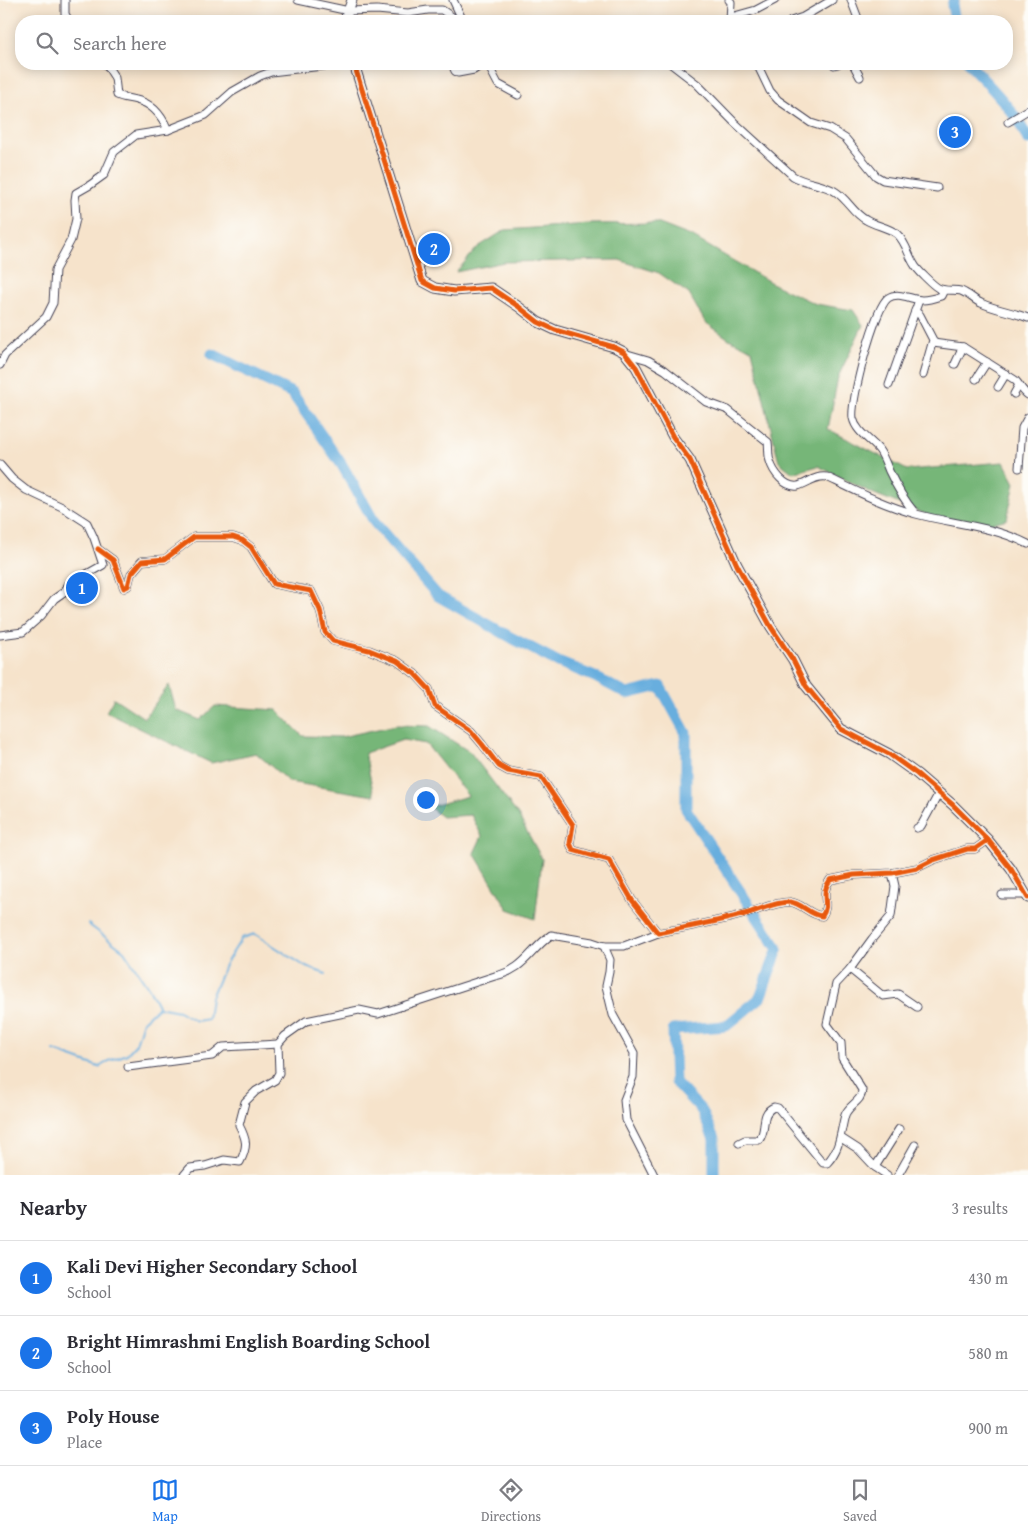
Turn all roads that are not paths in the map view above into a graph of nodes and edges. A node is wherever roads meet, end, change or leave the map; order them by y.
1 (65, 0) edge
2 (298, 0) edge
3 (352, 0) edge
4 (453, 0) edge
5 (729, 0) edge
6 (775, 0) edge
7 (832, 0) edge
8 (851, 0) edge
9 (349, 11) junction
10 (66, 15) edge
11 (347, 15) edge
12 (449, 15) edge
13 (460, 15) edge
14 (731, 15) edge
15 (742, 15) edge
16 (806, 15) edge
17 (856, 15) edge
18 (110, 70) edge
19 (288, 70) edge
20 (356, 70) edge
21 (454, 70) edge
22 (474, 70) edge
23 (491, 70) edge
24 (679, 70) edge
25 (760, 70) edge
26 (856, 70) edge
27 (860, 77) dead end
28 (518, 95) dead end
29 (1026, 112) edge
30 (1010, 121) dead end
31 (168, 130) junction
32 (937, 188) dead end
33 (944, 290) junction
34 (919, 300) junction
35 (915, 311) junction
36 (1028, 318) edge
37 (933, 343) junction
38 (963, 347) junction
39 (624, 352) junction
40 (987, 362) junction
41 (955, 364) dead end
42 (0, 365) edge
43 (923, 374) dead end
44 (1006, 374) junction
45 (976, 379) dead end
46 (889, 385) dead end
47 (1020, 385) junction
48 (998, 387) dead end
49 (1014, 394) dead end
50 (1028, 395) edge
51 (1028, 417) edge
52 (0, 465) edge
53 (1019, 468) dead end
54 (916, 514) junction
55 (1028, 544) edge
56 (98, 549) junction
57 (0, 635) edge
58 (939, 793) junction
59 (917, 828) dead end
60 (988, 840) junction
61 (892, 873) junction
62 (1002, 895) dead end
63 (1027, 897) edge
64 (658, 933) junction
65 (604, 946) junction
66 (850, 969) junction
67 (917, 1007) dead end
68 (278, 1044) junction
69 (128, 1067) dead end
70 (899, 1129) dead end
71 (841, 1138) junction
72 (738, 1143) dead end
73 (915, 1145) dead end
74 (875, 1167) junction
75 (184, 1175) edge
76 (654, 1175) edge
77 (887, 1175) edge
78 (898, 1175) edge

1 - 10 street
2 - 9 street
3 - 9 street
4 - 13 street
5 - 14 street
6 - 15 street
7 - 16 street
8 - 17 street
9 - 11 street
9 - 12 street
18 - 31 street
19 - 31 street
20 - 39 street
21 - 22 street
23 - 28 street
24 - 33 street
25 - 32 street
26 - 27 street
29 - 30 street
31 - 42 street
33 - 34 street
33 - 36 street
34 - 35 street
34 - 54 street
35 - 37 street
35 - 46 street
37 - 38 street
37 - 43 street
38 - 40 street
38 - 41 street
39 - 54 street
39 - 58 street
40 - 44 street
40 - 45 street
44 - 47 street
44 - 48 street
47 - 49 street
47 - 50 street
51 - 53 street
52 - 56 street
54 - 55 street
56 - 57 street
56 - 64 street
58 - 59 street
58 - 60 street
60 - 61 street
60 - 63 street
61 - 64 street
61 - 66 street
62 - 63 street
64 - 65 street
65 - 68 street
65 - 76 street
66 - 67 street
66 - 71 street
68 - 69 street
68 - 75 street
70 - 74 street
71 - 72 street
71 - 74 street
73 - 78 street
74 - 77 street

